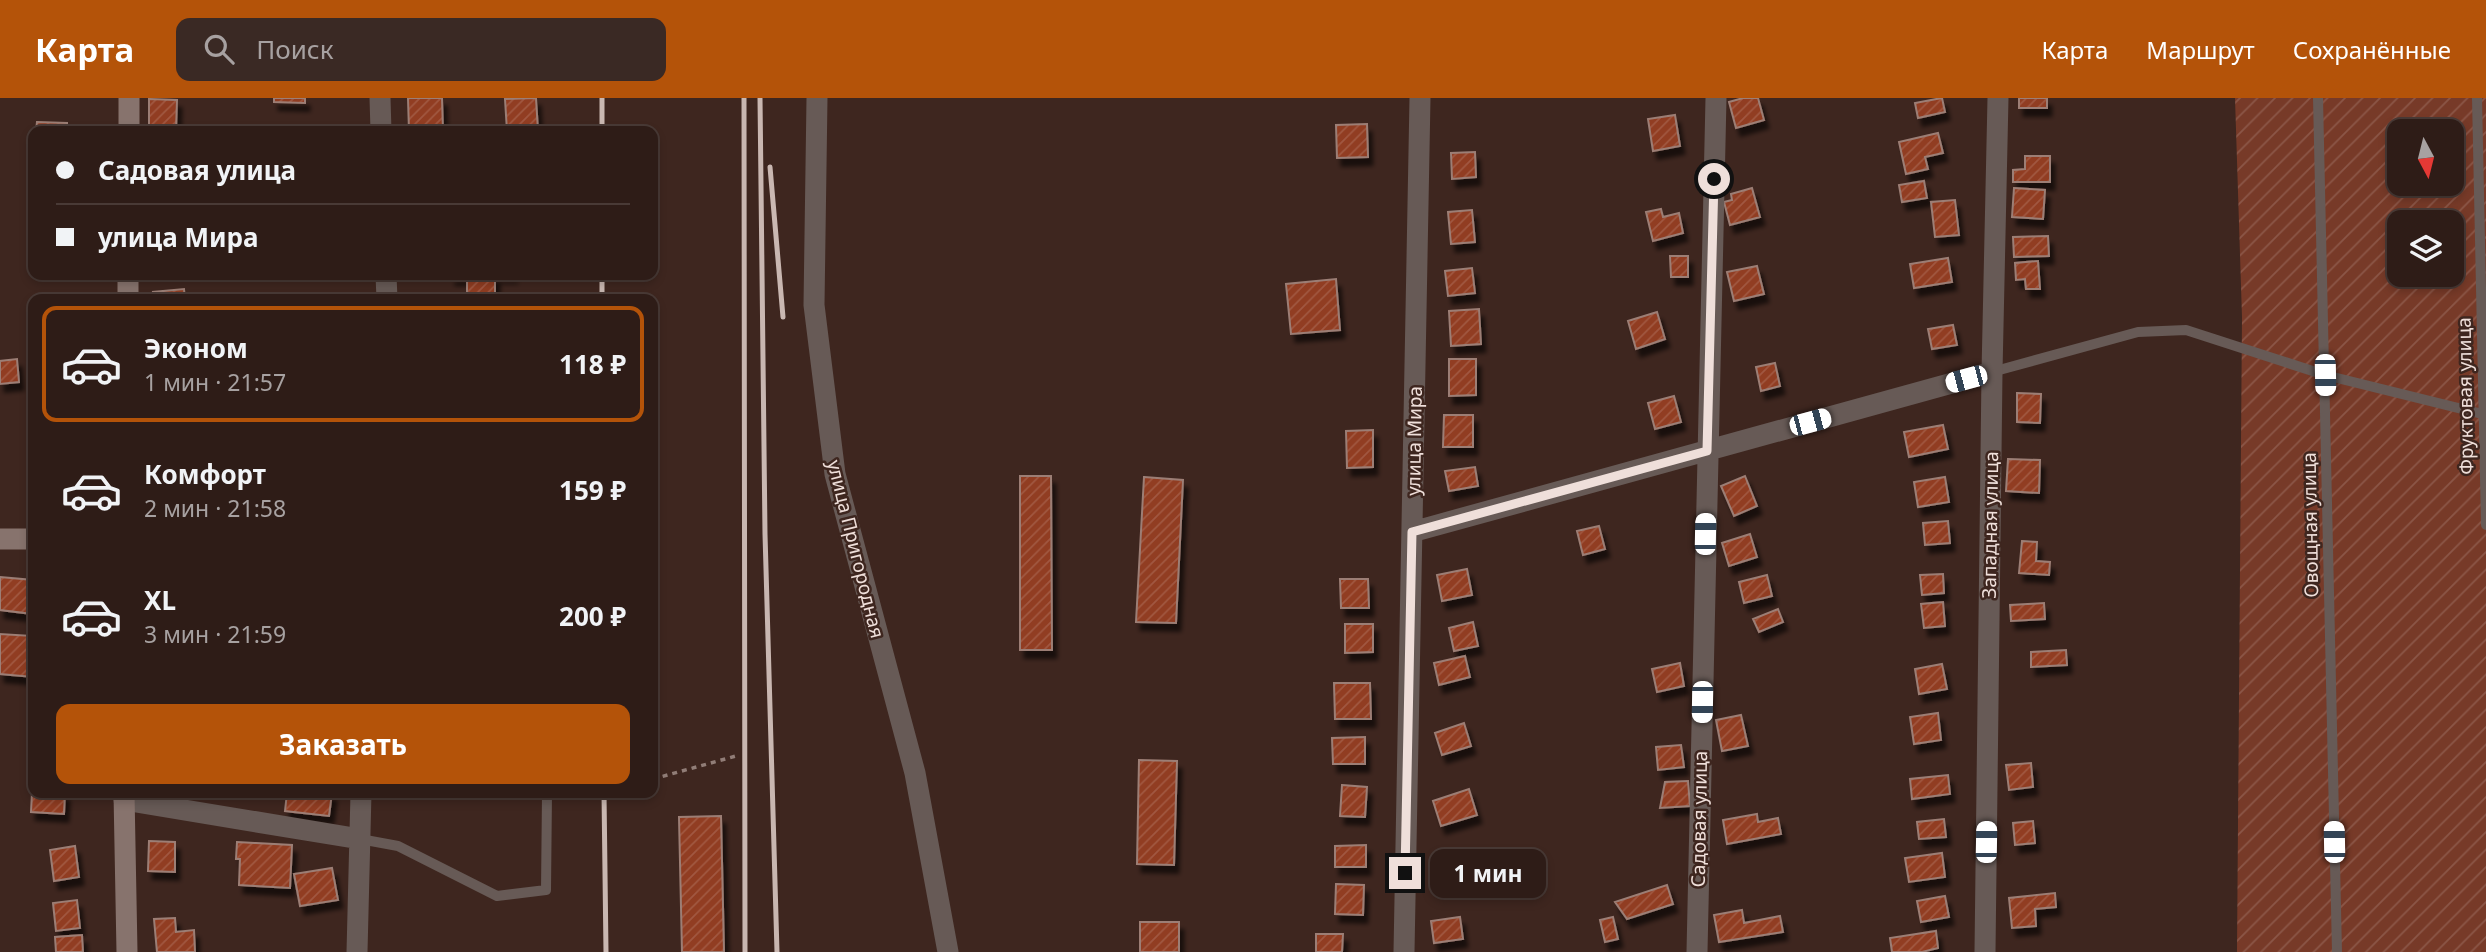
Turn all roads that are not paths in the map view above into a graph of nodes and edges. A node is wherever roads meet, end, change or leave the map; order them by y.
1 (129, 98) edge
2 (380, 98) edge
3 (817, 98) edge
4 (1420, 98) edge
5 (1716, 98) edge
6 (1998, 98) edge
7 (2318, 98) edge
8 (2477, 98) edge
9 (129, 126) edge
10 (381, 126) edge
11 (1992, 372) junction
12 (2325, 375) junction
13 (2484, 415) edge
14 (1707, 451) junction
15 (2486, 525) edge
16 (1412, 532) junction
17 (0, 539) edge
18 (28, 539) edge
19 (124, 798) edge
20 (135, 798) edge
21 (361, 798) edge
22 (547, 798) edge
23 (360, 839) junction
24 (127, 952) edge
25 (357, 952) edge
26 (948, 952) edge
27 (1404, 952) edge
28 (1697, 952) edge
29 (1985, 952) edge
30 (2337, 952) edge

1 - 9 main road
2 - 10 street
3 - 26 street, улица Пригородная
4 - 16 street, улица Мира
5 - 14 street, Садовая улица
6 - 11 street, Западная улица
7 - 12 lane, Овощная улица
8 - 13 lane, Фруктовая улица
11 - 12 lane
11 - 14 street
11 - 29 street, Западная улица
12 - 13 lane
12 - 30 lane, Овощная улица
13 - 15 lane, Фруктовая улица
14 - 16 street
14 - 28 street, Садовая улица
16 - 27 street, улица Мира
17 - 18 main road
19 - 24 main road
20 - 23 street
21 - 23 street
22 - 23 lane
23 - 25 street

